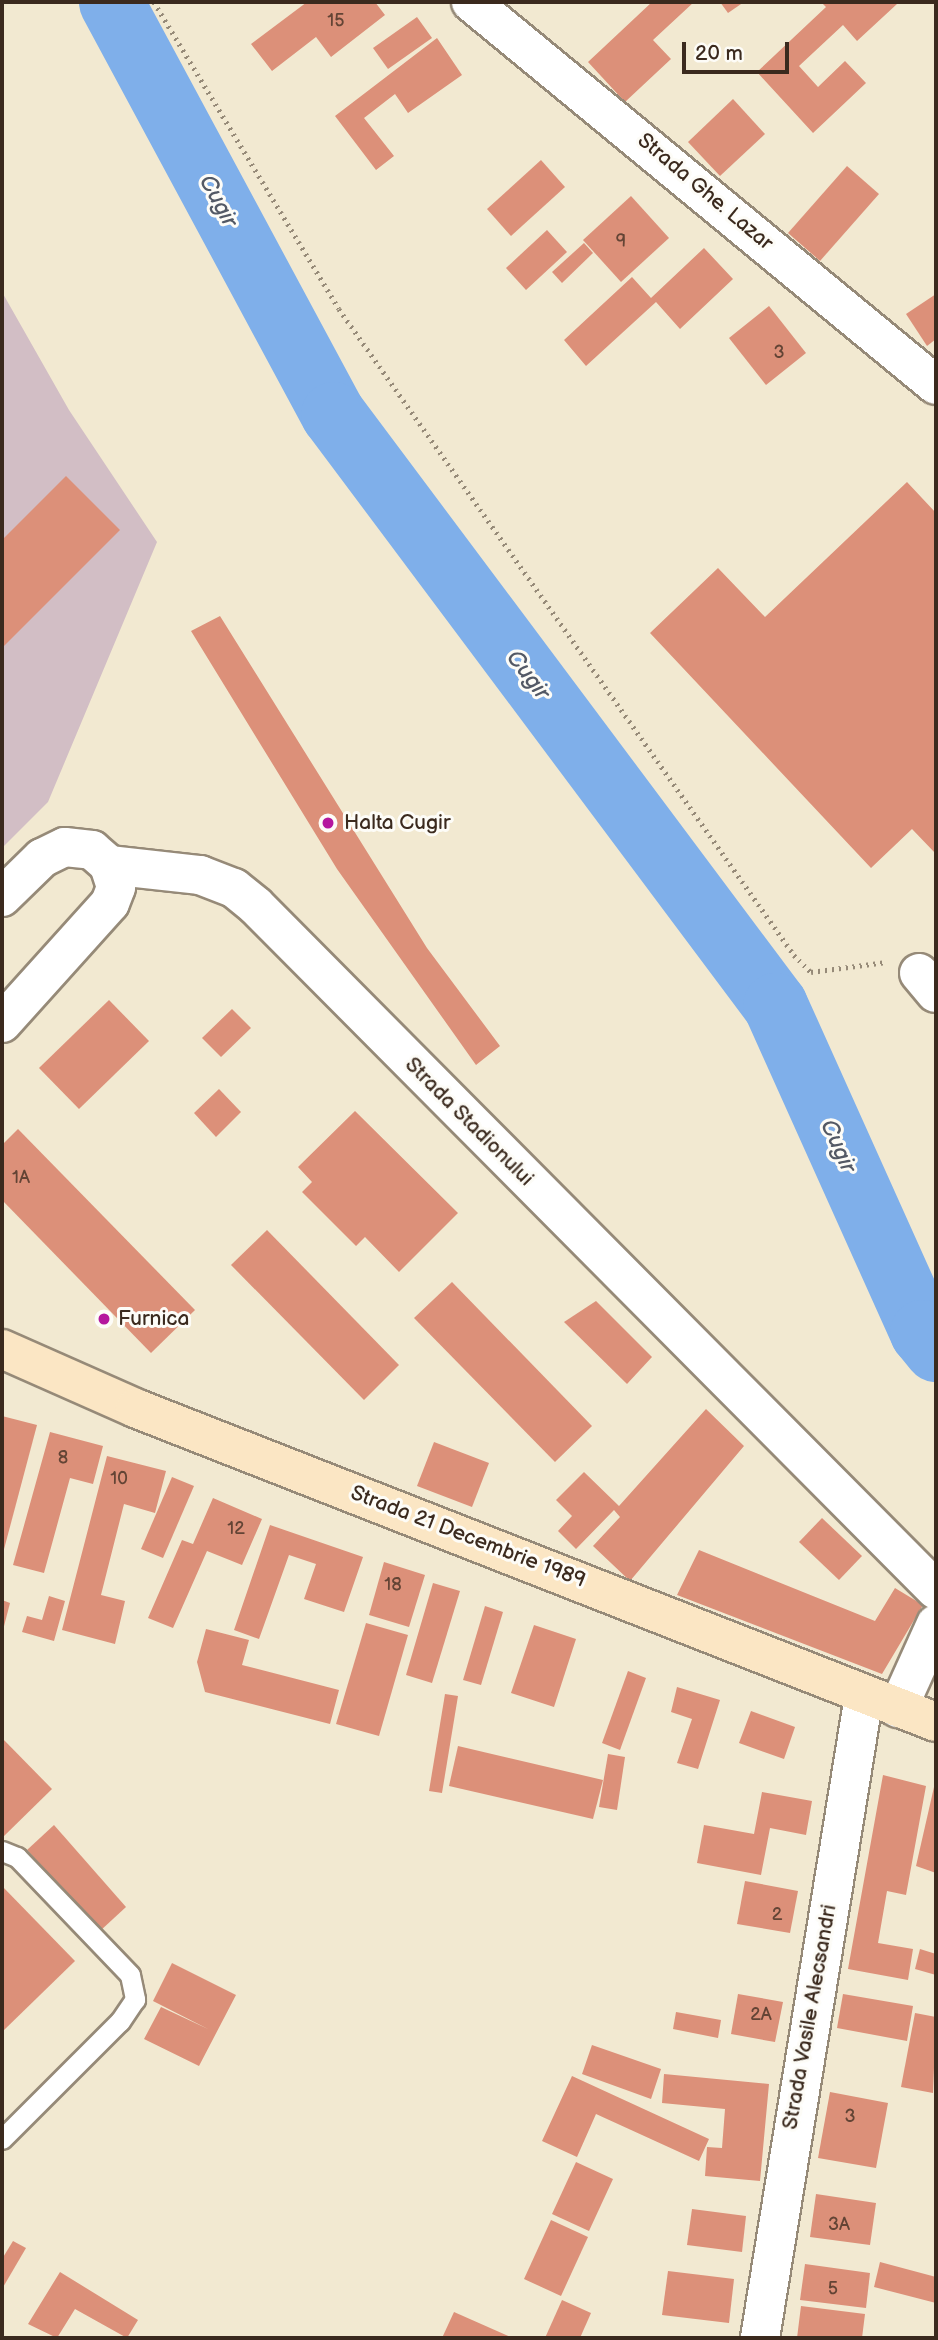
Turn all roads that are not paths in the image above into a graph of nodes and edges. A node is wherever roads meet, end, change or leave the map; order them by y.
1 (471, 2) edge
2 (936, 384) edge
3 (109, 865) junction
4 (2, 897) edge
5 (2, 1023) edge
6 (2, 1349) edge
7 (936, 1590) edge
8 (936, 1624) edge
9 (881, 1702) junction
10 (936, 1722) edge
11 (2, 1851) edge
12 (2, 2139) edge
13 (760, 2338) edge

1 - 2 street, Strada Ghe. Lazar
3 - 4 street
3 - 5 street
3 - 7 street, Strada Stadionului
6 - 9 main road, Strada 21 Decembrie 1989
8 - 9 street
9 - 10 main road, Strada 21 Decembrie 1989
9 - 13 street, Strada Vasile Alecsandri
11 - 12 lane

